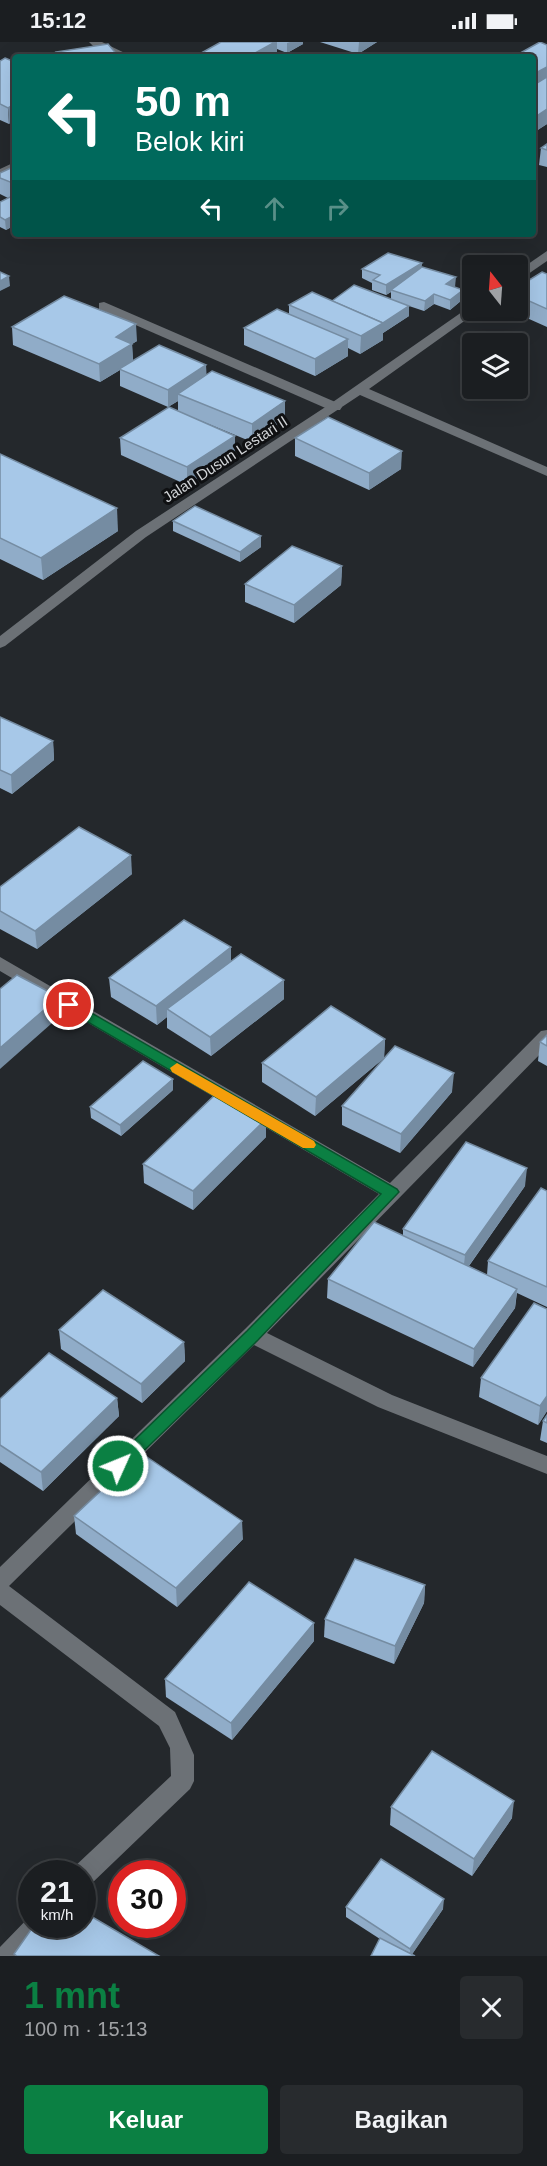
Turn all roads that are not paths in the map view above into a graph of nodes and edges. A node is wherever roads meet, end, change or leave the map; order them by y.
1 (95, 42) edge
2 (119, 54) edge
3 (547, 255) edge
4 (528, 269) edge
5 (104, 306) dead end
6 (462, 316) edge
7 (360, 390) junction
8 (335, 407) junction
9 (547, 472) edge
10 (0, 643) edge
11 (0, 963) edge
12 (547, 1036) edge
13 (392, 1192) junction
14 (252, 1335) junction
15 (547, 1465) edge
16 (0, 1581) edge
17 (0, 1592) edge
18 (96, 1863) edge
19 (24, 1938) edge
20 (8, 1956) edge

1 - 2 street
3 - 4 street
5 - 8 street
6 - 7 street, Jalan Dusun Lestari II
7 - 8 street, Jalan Dusun Lestari II
7 - 9 street
8 - 10 street, Jalan Dusun Lestari II
11 - 13 street
12 - 13 street
13 - 14 street
14 - 15 street
14 - 16 street
17 - 18 street
19 - 20 street

